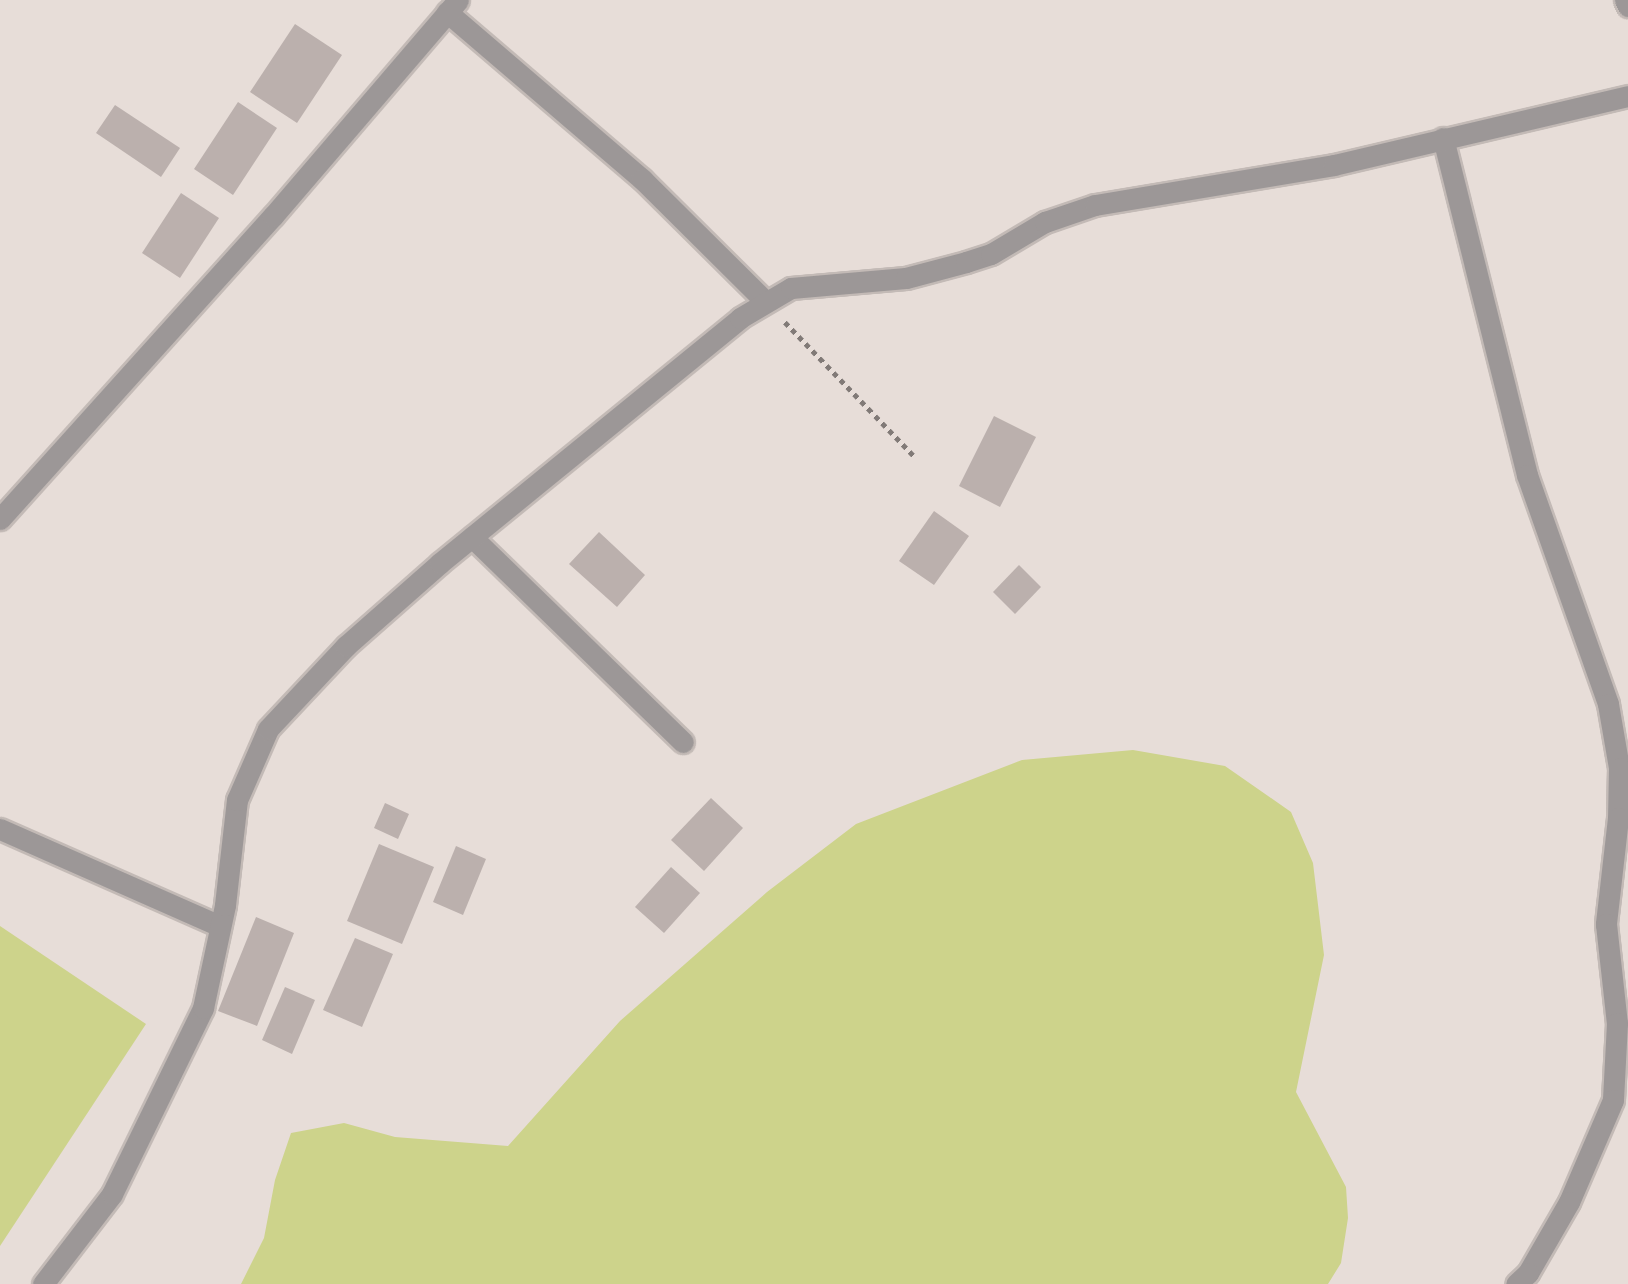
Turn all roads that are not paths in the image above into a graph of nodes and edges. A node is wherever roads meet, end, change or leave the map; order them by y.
1 (1625, 0) edge
2 (453, 6) edge
3 (1628, 6) edge
4 (1628, 96) edge
5 (1443, 138) junction
6 (765, 301) junction
7 (0, 519) edge
8 (472, 537) junction
9 (683, 742) dead end
10 (0, 828) edge
11 (220, 926) junction
12 (43, 1284) edge
13 (1516, 1284) edge

1 - 3 street
2 - 6 street
2 - 7 street
4 - 5 street
5 - 6 street
5 - 13 street
6 - 8 street
8 - 9 street
8 - 11 street
10 - 11 street
11 - 12 street

